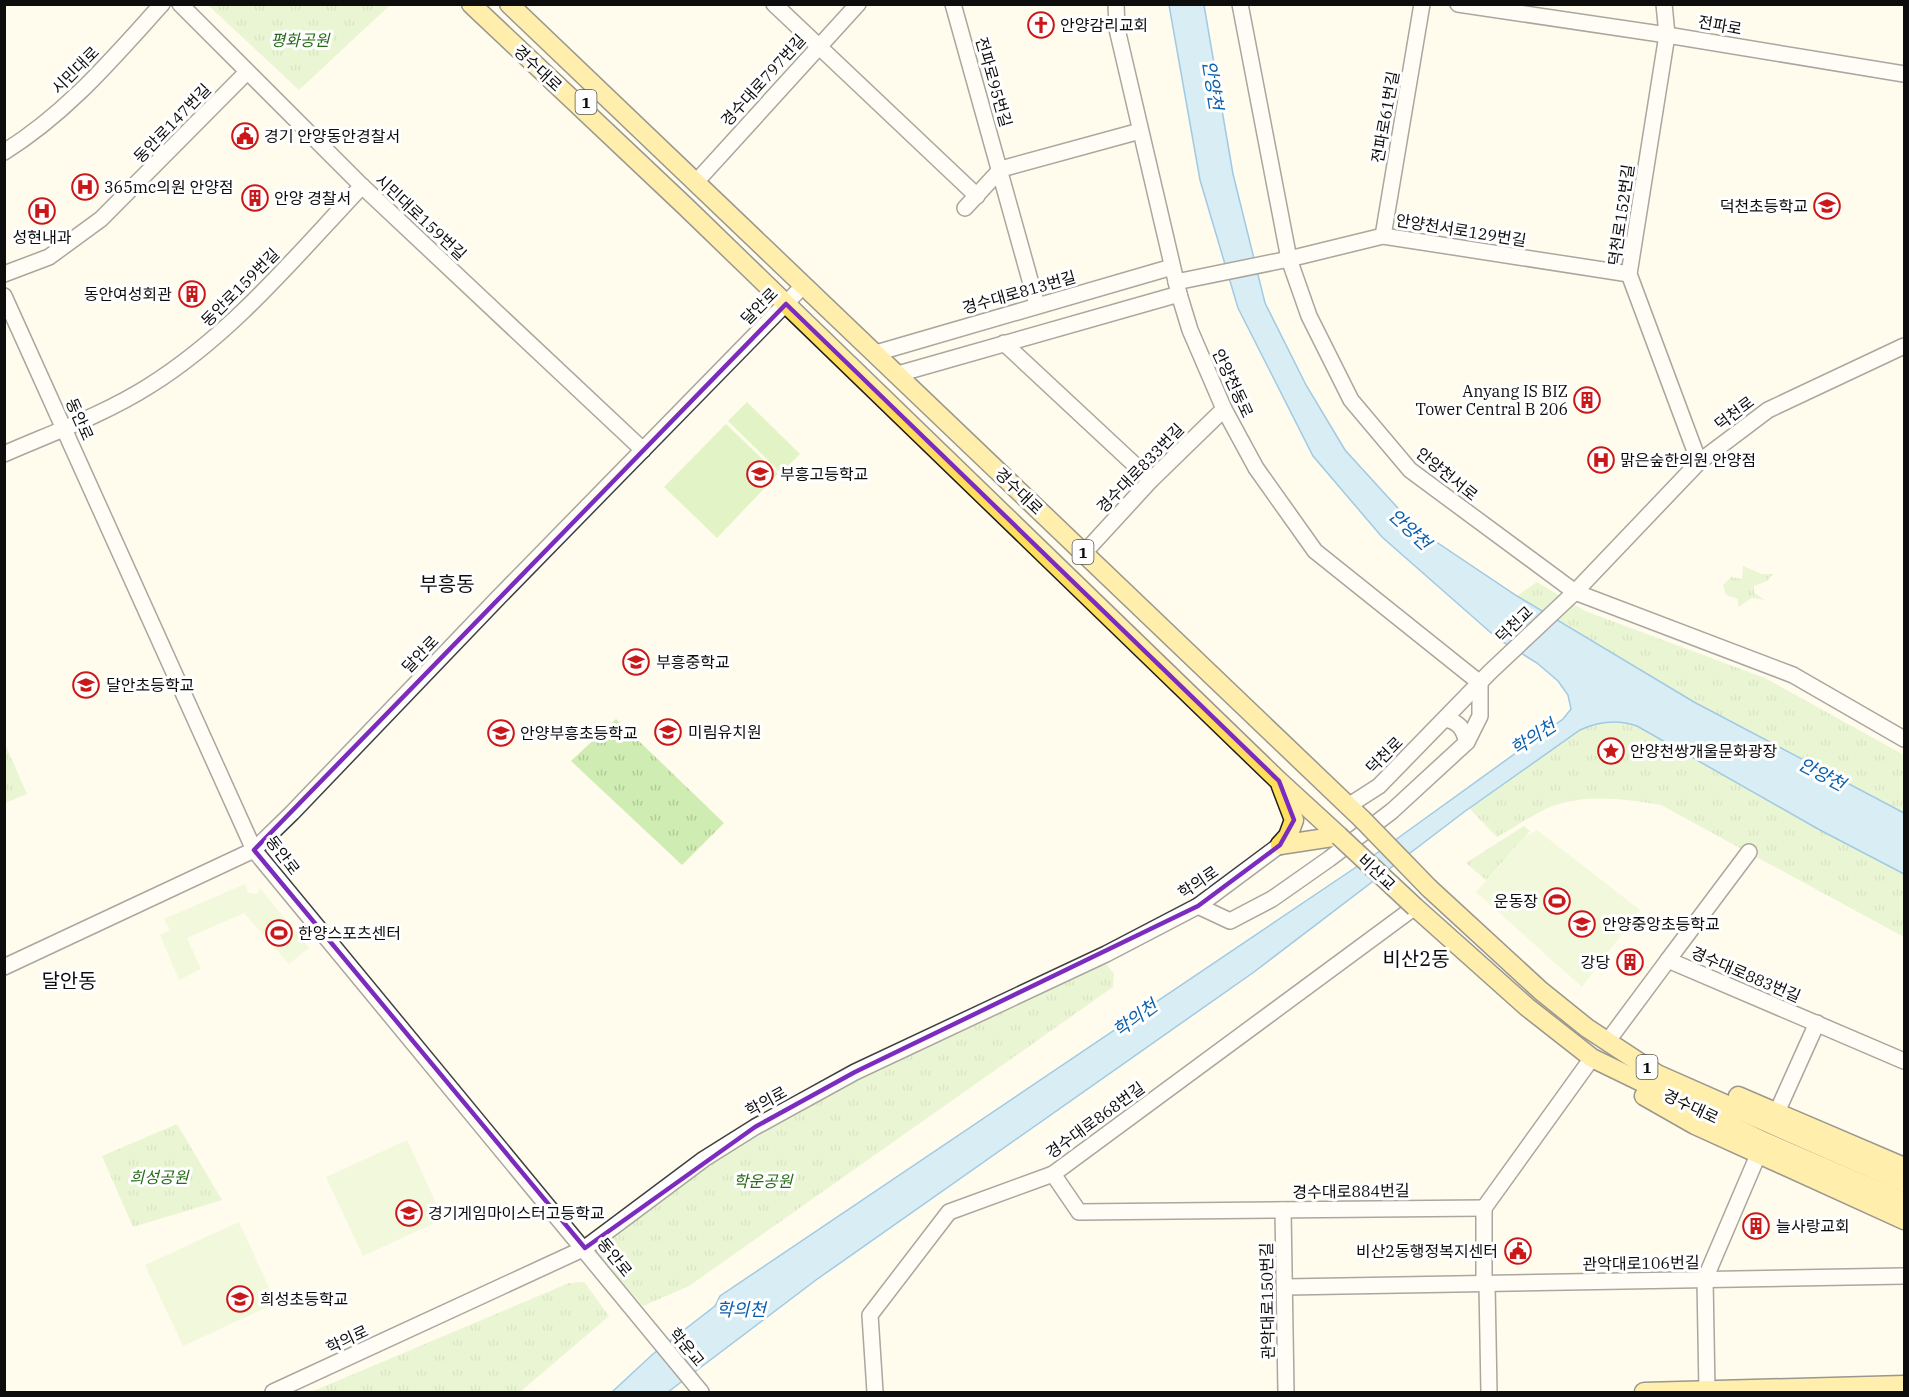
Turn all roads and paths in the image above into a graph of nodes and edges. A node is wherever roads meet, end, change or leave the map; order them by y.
1 (162, 4) edge
2 (180, 4) edge
3 (471, 4) edge
4 (482, 4) edge
5 (774, 4) edge
6 (858, 4) edge
7 (953, 4) edge
8 (1116, 4) edge
9 (1240, 4) edge
10 (1422, 4) edge
11 (1458, 4) edge
12 (1664, 4) edge
13 (510, 6) edge
14 (1667, 34) junction
15 (818, 46) junction
16 (246, 73) junction
17 (1905, 74) edge
18 (1140, 131) junction
19 (4, 152) edge
20 (1001, 169) junction
21 (696, 182) junction
22 (362, 186) junction
23 (977, 196) junction
24 (685, 206) junction
25 (965, 208) dead end
26 (1383, 236) junction
27 (1289, 259) junction
28 (1629, 273) junction
29 (4, 274) edge
30 (1176, 281) junction
31 (804, 285) junction
32 (4, 296) edge
33 (786, 304) junction
34 (1037, 305) junction
35 (1004, 343) junction
36 (1905, 346) edge
37 (876, 353) junction
38 (898, 374) junction
39 (1224, 409) junction
40 (65, 428) junction
41 (643, 450) junction
42 (4, 454) edge
43 (1699, 462) junction
44 (1151, 480) junction
45 (1084, 553) junction
46 (1569, 596) junction
47 (1485, 678) junction
48 (1445, 719) junction
49 (1905, 739) edge
50 (1467, 742) junction
51 (1279, 781) junction
52 (1348, 806) junction
53 (1362, 819) joint
54 (1339, 836) junction
55 (1280, 845) junction
56 (254, 849) junction
57 (1749, 852) dead end
58 (1429, 888) joint
59 (1198, 906) junction
60 (1415, 907) junction
61 (1668, 960) junction
62 (4, 967) edge
63 (1817, 1023) junction
64 (1607, 1042) junction
65 (1592, 1058) junction
66 (1905, 1060) edge
67 (1657, 1074) junction
68 (1777, 1112) junction
69 (1758, 1155) junction
70 (1905, 1167) edge
71 (1053, 1174) junction
72 (1905, 1183) edge
73 (1905, 1202) edge
74 (1484, 1208) junction
75 (1283, 1210) junction
76 (1905, 1220) edge
77 (585, 1248) junction
78 (1905, 1276) edge
79 (1706, 1279) junction
80 (1486, 1285) junction
81 (1286, 1287) junction
82 (646, 1325) joint
83 (1905, 1385) edge
84 (273, 1392) edge
85 (702, 1392) edge
86 (875, 1392) edge
87 (1286, 1392) edge
88 (1489, 1392) edge
89 (1644, 1392) edge
90 (1707, 1392) edge

1 - 19 street, 시민대로
2 - 16 street, 시민대로159번길
3 - 24 main road, 경수대로
4 - 24 main road, 경수대로 / 1
5 - 15 street
6 - 15 street, 경수대로797번길
7 - 20 street, 전파로95번길
8 - 18 street, 안양천동로
9 - 27 street, 안양천서로
10 - 26 street, 전파로61번길
11 - 14 street, 전파로
12 - 14 street, 덕천로152번길
13 - 21 main road, 경수대로 / 1
14 - 17 street, 전파로
14 - 28 street, 덕천로152번길
15 - 21 street, 경수대로797번길
15 - 23 street
16 - 22 street, 시민대로159번길
16 - 29 street, 동안로147번길
18 - 20 street
18 - 30 street, 안양천동로
20 - 23 street
20 - 34 street, 전파로95번길
21 - 31 main road, 경수대로 / 1
22 - 40 street, 동안로159번길
22 - 41 street, 시민대로159번길
23 - 25 street
24 - 33 main road, 경수대로 / 1
26 - 27 street, 안양천서로129번길
26 - 28 street, 안양천서로129번길
27 - 30 street, 안양천서로129번길
27 - 46 street, 안양천서로
28 - 43 street, 덕천로152번길
30 - 34 street, 경수대로813번길
30 - 35 street
30 - 39 street, 안양천동로
31 - 33 street, 달안로
31 - 37 main road, 경수대로 / 1
32 - 40 street, 동안로
33 - 41 street, 달안로
33 - 51 main road, 경수대로 / 1
34 - 37 street, 경수대로813번길
35 - 38 street
35 - 44 street
36 - 43 street, 덕천로
37 - 38 main road, 경수대로 / 1
38 - 45 main road, 경수대로 / 1
39 - 44 street, 경수대로833번길
39 - 47 street, 안양천동로
40 - 42 street, 동안로159번길
40 - 56 street, 동안로
41 - 56 street, 달안로
43 - 46 street, 덕천로
44 - 45 street, 경수대로833번길
45 - 52 main road, 경수대로 / 1
46 - 47 street, 덕천교
46 - 49 street, 안양천서로
47 - 48 street, 덕천로
47 - 50 street
48 - 50 street
48 - 52 street, 덕천로
50 - 59 street
51 - 54 main road, 경수대로 / 1
51 - 55 main road
52 - 53 main road, 경수대로 / 1
53 - 58 main road, 비산교 / 1, bridge
54 - 55 main road
54 - 60 main road, 비산교 / 1, bridge
55 - 59 street, 학의로
56 - 62 street, 달안로
56 - 77 street, 동안로
57 - 61 street
58 - 64 main road, 경수대로 / 1
59 - 77 street, 학의로
60 - 65 main road, 경수대로 / 1
60 - 71 street, 경수대로868번길
61 - 63 street, 경수대로883번길
61 - 64 street, 경수대로883번길
63 - 66 street, 경수대로883번길
63 - 68 street
64 - 67 main road, 경수대로 / 1
65 - 69 main road
65 - 73 main road, 경수대로 / 1
65 - 74 street
67 - 68 main road
67 - 72 main road, 경수대로 / 1
68 - 70 main road
69 - 76 main road
69 - 79 street
71 - 75 street, 경수대로884번길
71 - 86 street, 경수대로868번길
74 - 75 street, 경수대로884번길
74 - 80 street
75 - 81 street, 관악대로150번길
77 - 82 street, 동안로
77 - 84 street, 학의로
78 - 79 street, 관악대로106번길
79 - 80 street, 관악대로106번길
79 - 90 street
80 - 81 street, 관악대로106번길
80 - 88 street
81 - 87 street, 관악대로150번길
82 - 85 street, 학운교
83 - 90 main road
89 - 90 main road

